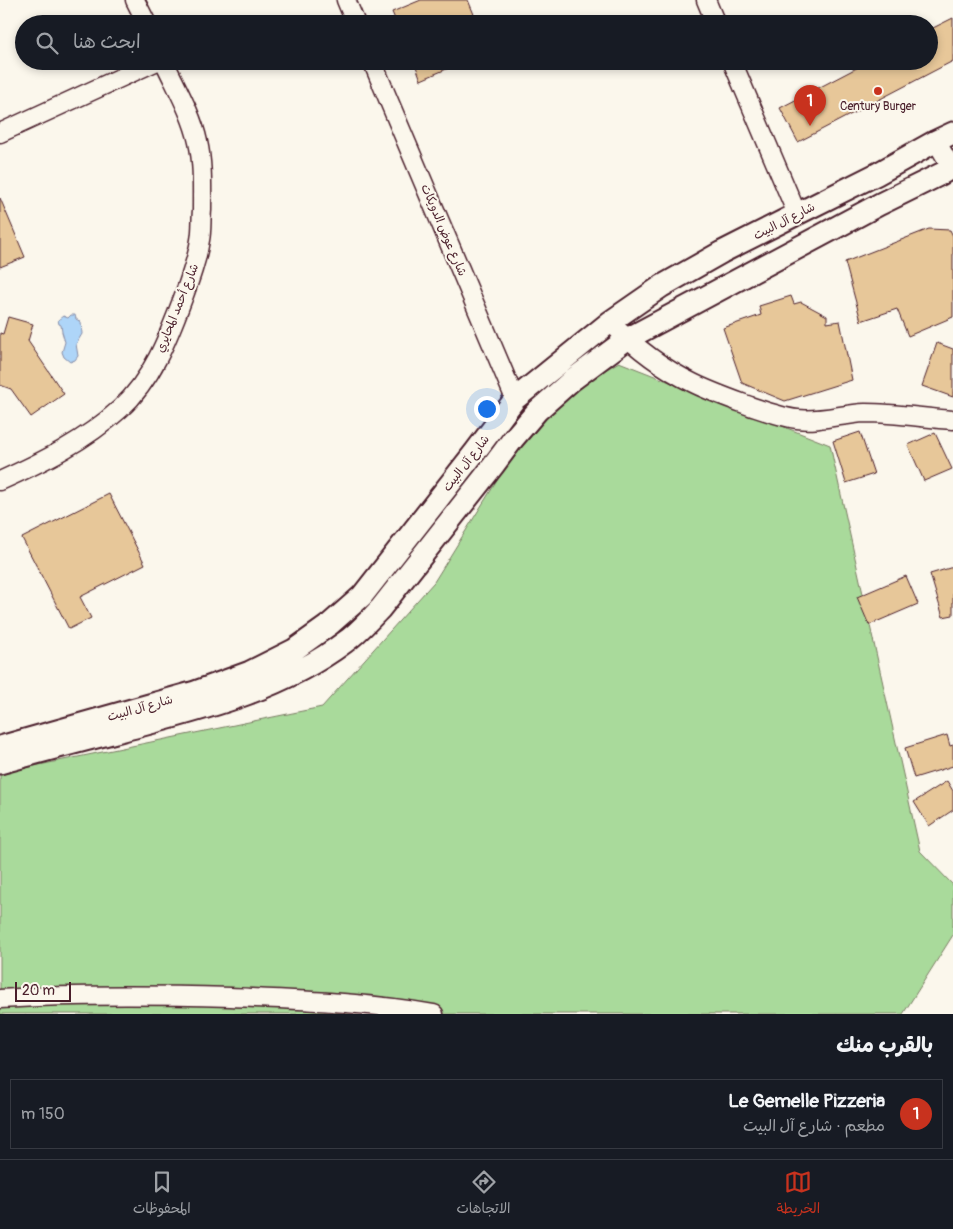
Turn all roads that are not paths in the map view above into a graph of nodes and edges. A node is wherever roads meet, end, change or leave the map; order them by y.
1 (136, 0) edge
2 (346, 0) edge
3 (706, 0) edge
4 (143, 15) edge
5 (352, 15) edge
6 (712, 15) edge
7 (137, 70) edge
8 (168, 70) edge
9 (376, 70) edge
10 (736, 70) edge
11 (0, 133) edge
12 (945, 137) edge
13 (952, 168) edge
14 (797, 214) junction
15 (610, 322) junction
16 (627, 339) junction
17 (515, 399) junction
18 (953, 420) edge
19 (0, 482) edge
20 (0, 747) edge
21 (0, 763) edge
22 (0, 999) edge
23 (434, 1014) edge

1 - 4 street
2 - 5 street
3 - 6 street
7 - 11 street
8 - 19 street, شارع أحمد المحايري
9 - 17 street, شارع عوض الدويكات
10 - 14 street
12 - 13 street
12 - 14 street, شارع آل البيت
13 - 16 street, شارع آل البيت
14 - 15 street, شارع آل البيت
15 - 16 street
15 - 17 street, شارع آل البيت
16 - 18 street
16 - 21 street, شارع آل البيت
17 - 20 street, شارع آل البيت
22 - 23 street

